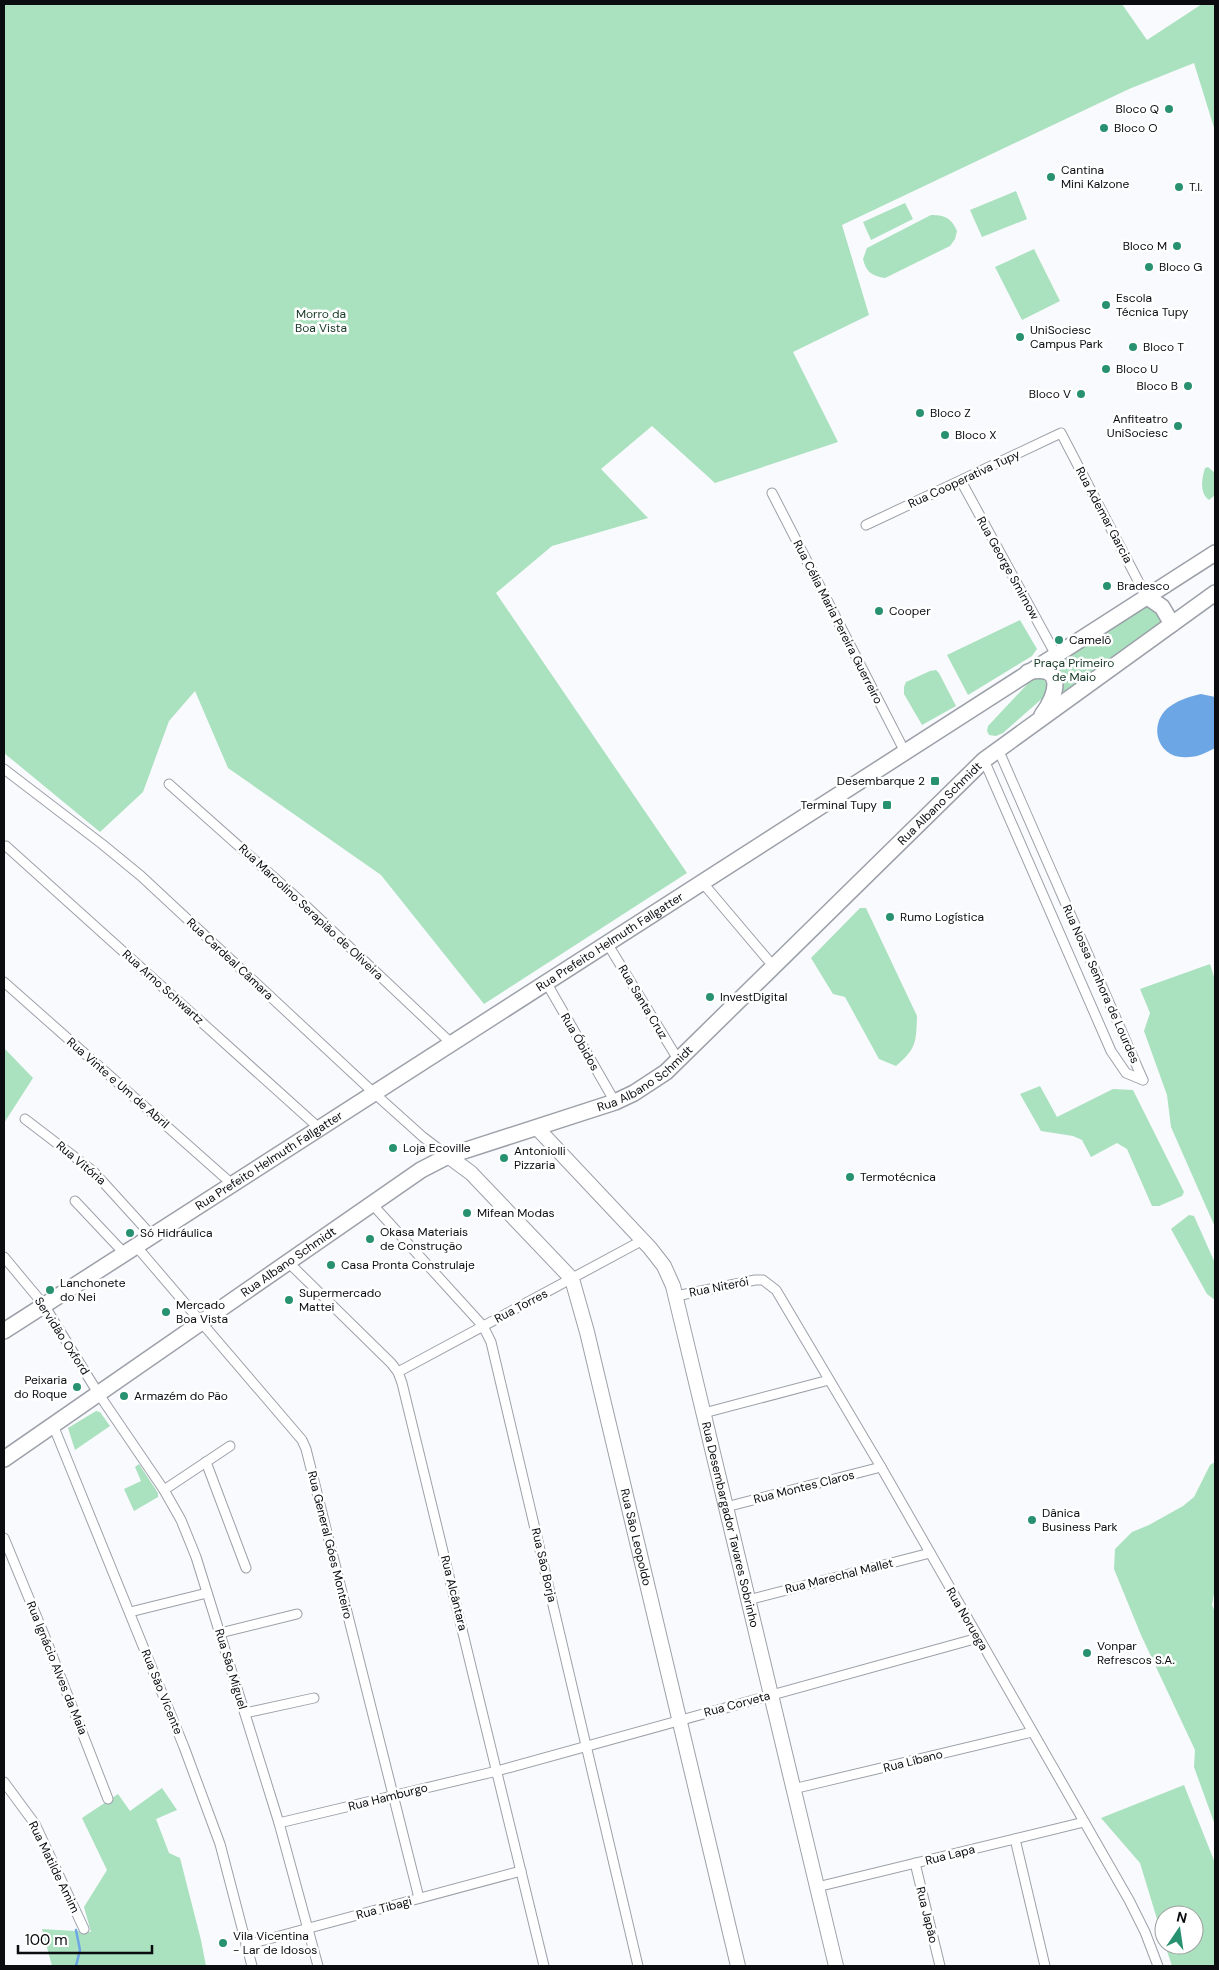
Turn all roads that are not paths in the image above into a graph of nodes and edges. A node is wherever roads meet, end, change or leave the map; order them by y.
1 (1061, 433) joint
2 (961, 481) junction
3 (772, 493) dead end
4 (866, 525) dead end
5 (1215, 552) edge
6 (1215, 593) edge
7 (1146, 596) junction
8 (1172, 624) junction
9 (1056, 655) junction
10 (1028, 672) junction
11 (1032, 725) junction
12 (998, 749) junction
13 (905, 752) junction
14 (984, 760) junction
15 (4, 769) edge
16 (169, 784) dead end
17 (6, 846) dead end
18 (702, 882) junction
19 (607, 943) junction
20 (774, 967) junction
21 (1095, 973) junction
22 (1080, 979) junction
23 (4, 982) edge
24 (546, 982) junction
25 (451, 1043) junction
26 (679, 1061) junction
27 (374, 1093) junction
28 (615, 1102) junction
29 (25, 1118) dead end
30 (319, 1128) junction
31 (537, 1128) junction
32 (448, 1156) junction
33 (232, 1184) junction
34 (75, 1200) dead end
35 (372, 1204) junction
36 (152, 1236) junction
37 (643, 1240) junction
38 (130, 1250) junction
39 (4, 1257) edge
40 (288, 1262) junction
41 (572, 1279) junction
42 (763, 1280) joint
43 (676, 1296) junction
44 (44, 1305) junction
45 (202, 1322) junction
46 (483, 1326) junction
47 (4, 1332) edge
48 (398, 1372) junction
49 (829, 1380) junction
50 (98, 1393) junction
51 (704, 1413) junction
52 (53, 1425) junction
53 (230, 1446) dead end
54 (4, 1459) edge
55 (206, 1462) junction
56 (881, 1467) junction
57 (164, 1490) junction
58 (726, 1507) junction
59 (4, 1538) edge
60 (930, 1553) junction
61 (246, 1568) dead end
62 (207, 1593) junction
63 (748, 1600) junction
64 (130, 1612) junction
65 (297, 1614) dead end
66 (220, 1633) junction
67 (978, 1638) junction
68 (771, 1695) junction
69 (314, 1698) dead end
70 (245, 1712) junction
71 (679, 1720) junction
72 (1032, 1732) junction
73 (586, 1746) junction
74 (497, 1771) junction
75 (4, 1782) edge
76 (793, 1789) junction
77 (393, 1796) junction
78 (108, 1799) dead end
79 (1084, 1822) junction
80 (279, 1823) junction
81 (1015, 1839) junction
82 (915, 1863) junction
83 (521, 1871) junction
84 (817, 1887) junction
85 (419, 1898) junction
86 (309, 1928) junction
87 (84, 1929) dead end
88 (246, 1945) junction
89 (252, 1966) edge
90 (318, 1966) edge
91 (544, 1966) edge
92 (638, 1966) edge
93 (738, 1966) edge
94 (836, 1966) edge
95 (940, 1966) edge
96 (1046, 1966) edge
97 (1158, 1966) edge

1 - 2 street, Rua Cooperativa Tupy
1 - 7 street, Rua Ademar Garcia
2 - 4 street, Rua Cooperativa Tupy
2 - 9 street, Rua George Smirnow
3 - 13 street, Rua Célia Maria Pereira Guerreiro
5 - 7 main road, Rua Prefeito Helmuth Fallgatter
6 - 8 main road, Rua Albano Schmidt
7 - 8 main road
7 - 9 main road, Rua Prefeito Helmuth Fallgatter
8 - 11 main road, Rua Albano Schmidt
9 - 10 main road, Rua Prefeito Helmuth Fallgatter
10 - 11 main road
10 - 13 main road, Rua Prefeito Helmuth Fallgatter
11 - 12 main road, Rua Albano Schmidt
12 - 14 main road, Rua Albano Schmidt
12 - 21 street, Rua Nossa Senhora de Lourdes
13 - 18 main road, Rua Prefeito Helmuth Fallgatter
14 - 20 main road, Rua Albano Schmidt
14 - 22 street, Rua Nossa Senhora de Lourdes
15 - 27 street, Rua Cardeal Câmara
16 - 25 street, Rua Marcolino Serapião de Oliveira
17 - 30 street, Rua Arno Schwartz
18 - 19 main road, Rua Prefeito Helmuth Fallgatter
18 - 20 street
19 - 24 main road, Rua Prefeito Helmuth Fallgatter
19 - 26 street, Rua Santa Cruz
20 - 26 main road, Rua Albano Schmidt
21 - 22 street
21 - 22 street, Rua Nossa Senhora de Lourdes
23 - 33 street, Rua Vinte e Um de Abril
24 - 25 main road, Rua Prefeito Helmuth Fallgatter
24 - 28 street, Rua Óbidos
25 - 27 main road, Rua Prefeito Helmuth Fallgatter
26 - 28 main road, Rua Albano Schmidt
27 - 30 main road, Rua Prefeito Helmuth Fallgatter
27 - 32 street, Rua Cardeal Câmara
28 - 31 main road, Rua Albano Schmidt
29 - 36 street, Rua Vitória
30 - 33 main road, Rua Prefeito Helmuth Fallgatter
31 - 32 main road, Rua Albano Schmidt
31 - 37 street, Rua Desembargador Tavares Sobrinho
32 - 35 main road, Rua Albano Schmidt
32 - 41 street, Rua São Leopoldo
33 - 36 main road, Rua Prefeito Helmuth Fallgatter
34 - 38 street, Rua General Góes Monteiro
35 - 40 main road, Rua Albano Schmidt
35 - 46 street, Rua São Borja
36 - 38 main road, Rua Prefeito Helmuth Fallgatter
37 - 41 street, Rua Torres
37 - 43 street, Rua Desembargador Tavares Sobrinho
38 - 44 main road, Rua Prefeito Helmuth Fallgatter
38 - 45 street, Rua General Góes Monteiro
39 - 44 street, Servidão Oxford
40 - 45 main road, Rua Albano Schmidt
40 - 48 street, Rua Alcântara
41 - 46 street, Rua Torres
41 - 71 street, Rua São Leopoldo
42 - 43 street, Rua Niterói
42 - 49 street, Rua Noruega
43 - 51 street, Rua Desembargador Tavares Sobrinho
44 - 47 main road, Rua Prefeito Helmuth Fallgatter
44 - 50 street, Servidão Oxford
45 - 50 main road, Rua Albano Schmidt
45 - 77 street, Rua General Góes Monteiro
46 - 48 street, Rua Torres
46 - 73 street, Rua São Borja
48 - 74 street, Rua Alcântara
49 - 51 street
49 - 56 street, Rua Noruega
50 - 52 main road, Rua Albano Schmidt
50 - 57 street, Rua São Miguel
51 - 58 street, Rua Desembargador Tavares Sobrinho
52 - 54 main road, Rua Albano Schmidt
52 - 64 street, Rua São Vicente
53 - 55 street
55 - 57 street
55 - 61 street
56 - 58 street, Rua Montes Claros
56 - 60 street, Rua Noruega
57 - 62 street, Rua São Miguel
58 - 63 street, Rua Desembargador Tavares Sobrinho
59 - 78 street, Rua Ignácio Alves da Maia
60 - 63 street, Rua Marechal Mallet
60 - 67 street, Rua Noruega
62 - 64 street
62 - 66 street, Rua São Miguel
63 - 68 street, Rua Desembargador Tavares Sobrinho
64 - 88 street, Rua São Vicente
65 - 66 street
66 - 70 street, Rua São Miguel
67 - 68 street, Rua Corveta
67 - 72 street, Rua Noruega
68 - 71 street, Rua Corveta
68 - 76 street, Rua Desembargador Tavares Sobrinho
69 - 70 street
70 - 80 street, Rua São Miguel
71 - 73 street, Rua Corveta
71 - 93 street, Rua São Leopoldo
72 - 76 street, Rua Líbano
72 - 79 street, Rua Noruega
73 - 74 street, Rua Corveta
73 - 92 street, Rua São Borja
74 - 77 street, Rua Hamburgo
74 - 83 street, Rua Alcântara
75 - 87 street, Rua Matilde Amim
76 - 84 street, Rua Desembargador Tavares Sobrinho
77 - 80 street, Rua Hamburgo
77 - 85 street, Rua General Góes Monteiro
79 - 81 street, Rua Lapa
79 - 97 street, Rua Noruega
80 - 86 street, Rua São Miguel
81 - 82 street, Rua Lapa
81 - 96 street
82 - 84 street, Rua Lapa
82 - 95 street, Rua Japão
83 - 85 street, Rua Tibagi
83 - 91 street, Rua Alcântara
84 - 94 street, Rua Desembargador Tavares Sobrinho
85 - 86 street, Rua Tibagi
86 - 88 street, Rua Tibagi
86 - 90 street, Rua São Miguel
88 - 89 street, Rua São Vicente

